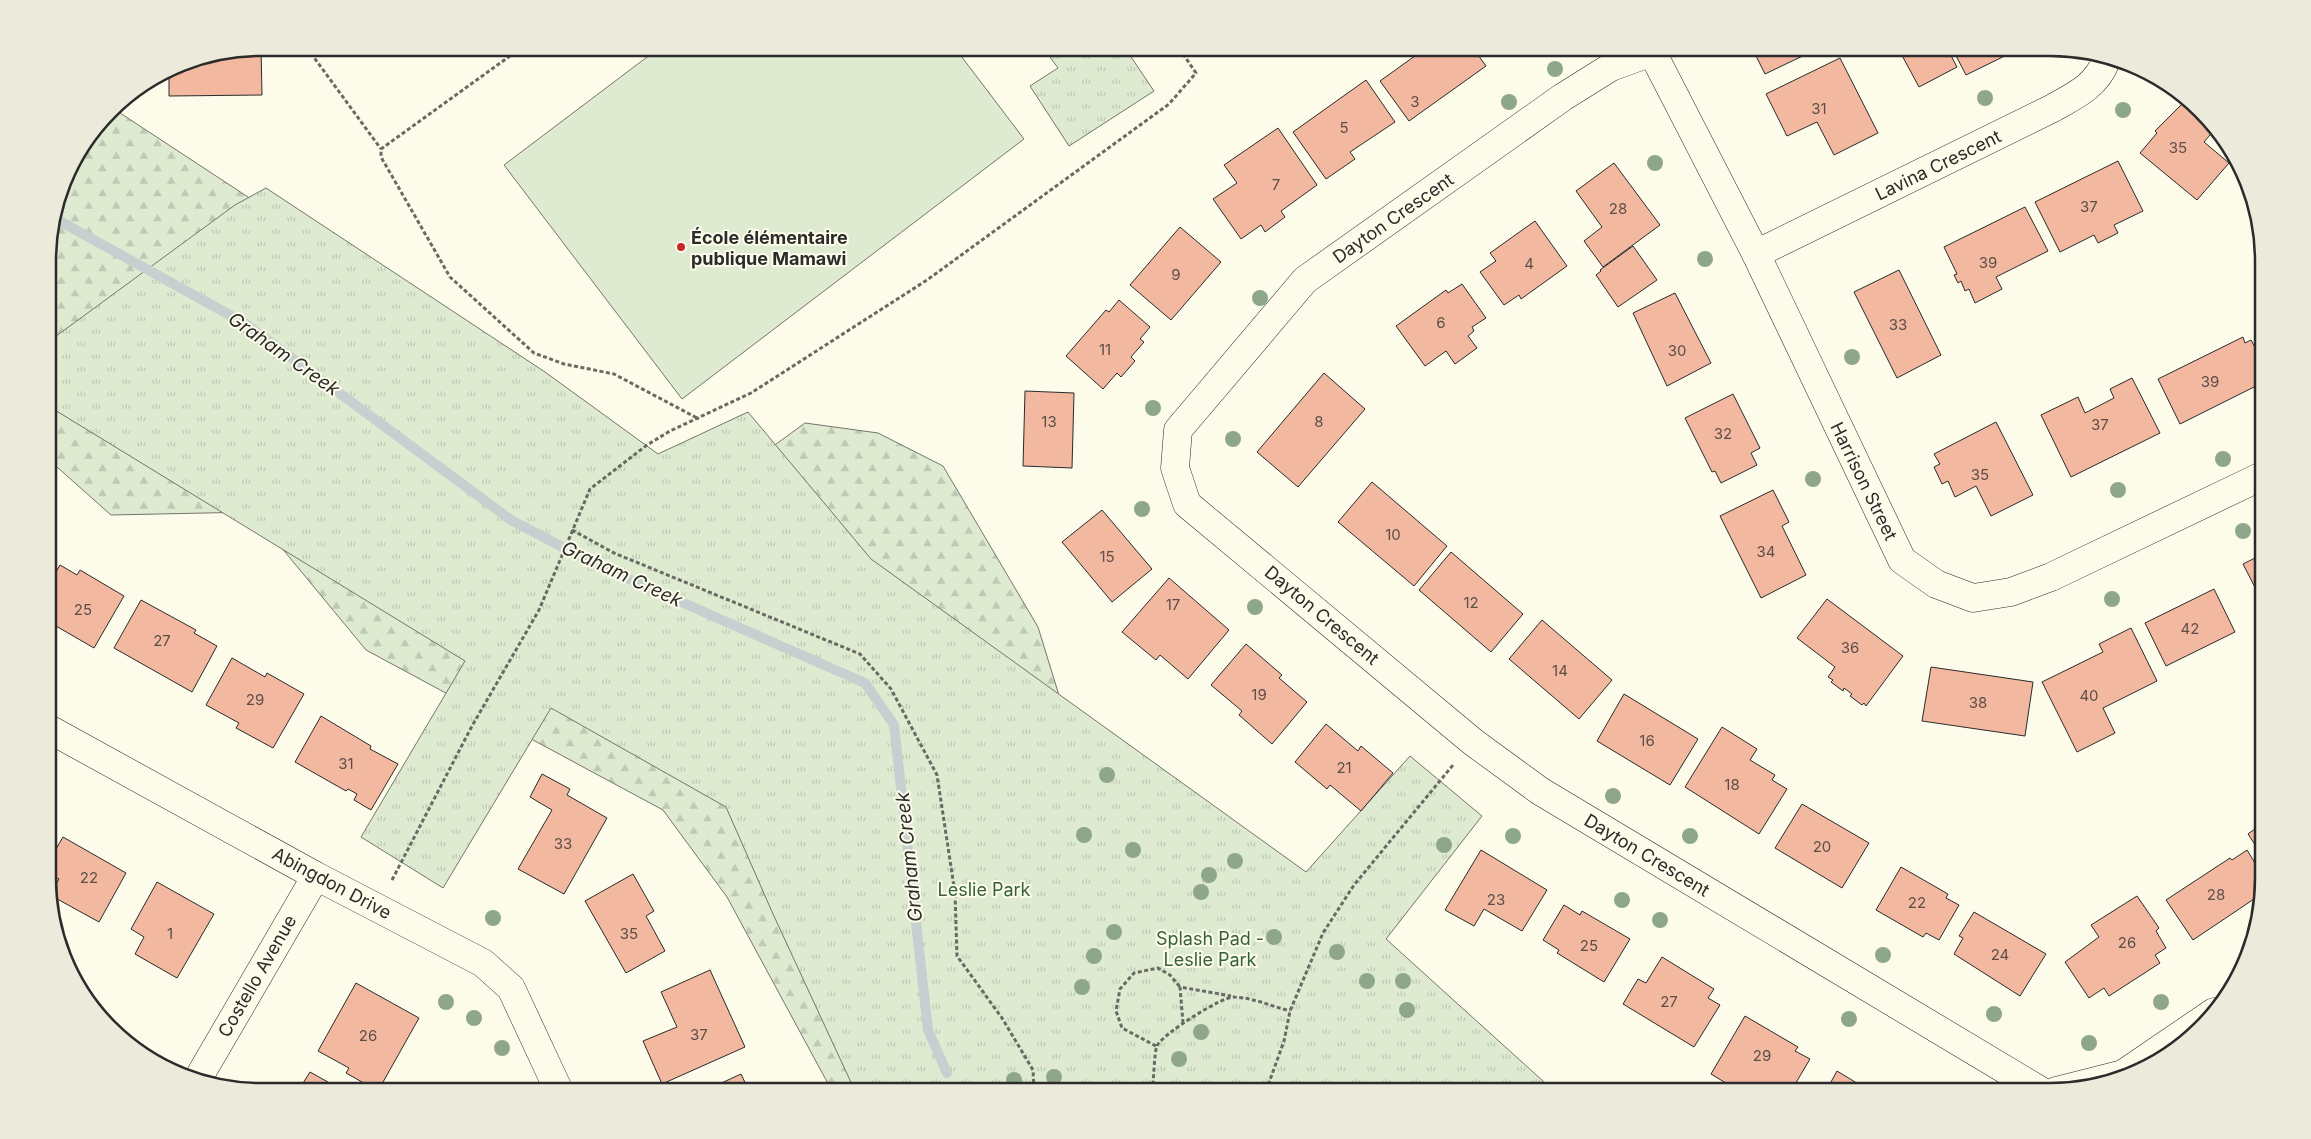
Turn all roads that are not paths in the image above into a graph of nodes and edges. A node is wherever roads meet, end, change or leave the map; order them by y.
1 (1637, 56) edge
2 (1654, 56) edge
3 (2105, 64) edge
4 (1756, 254) junction
5 (2255, 479) edge
6 (56, 733) edge
7 (316, 876) junction
8 (2186, 1031) edge
9 (2144, 1060) edge
10 (201, 1074) edge
11 (555, 1083) edge
12 (2027, 1083) edge

1 - 12 street, Dayton Crescent
2 - 4 street, Harrison Street
3 - 4 street, Lavina Crescent
4 - 5 street, Harrison Street
6 - 7 street, Abingdon Drive
7 - 10 street, Costello Avenue
7 - 11 street, Abingdon Drive
8 - 9 street

